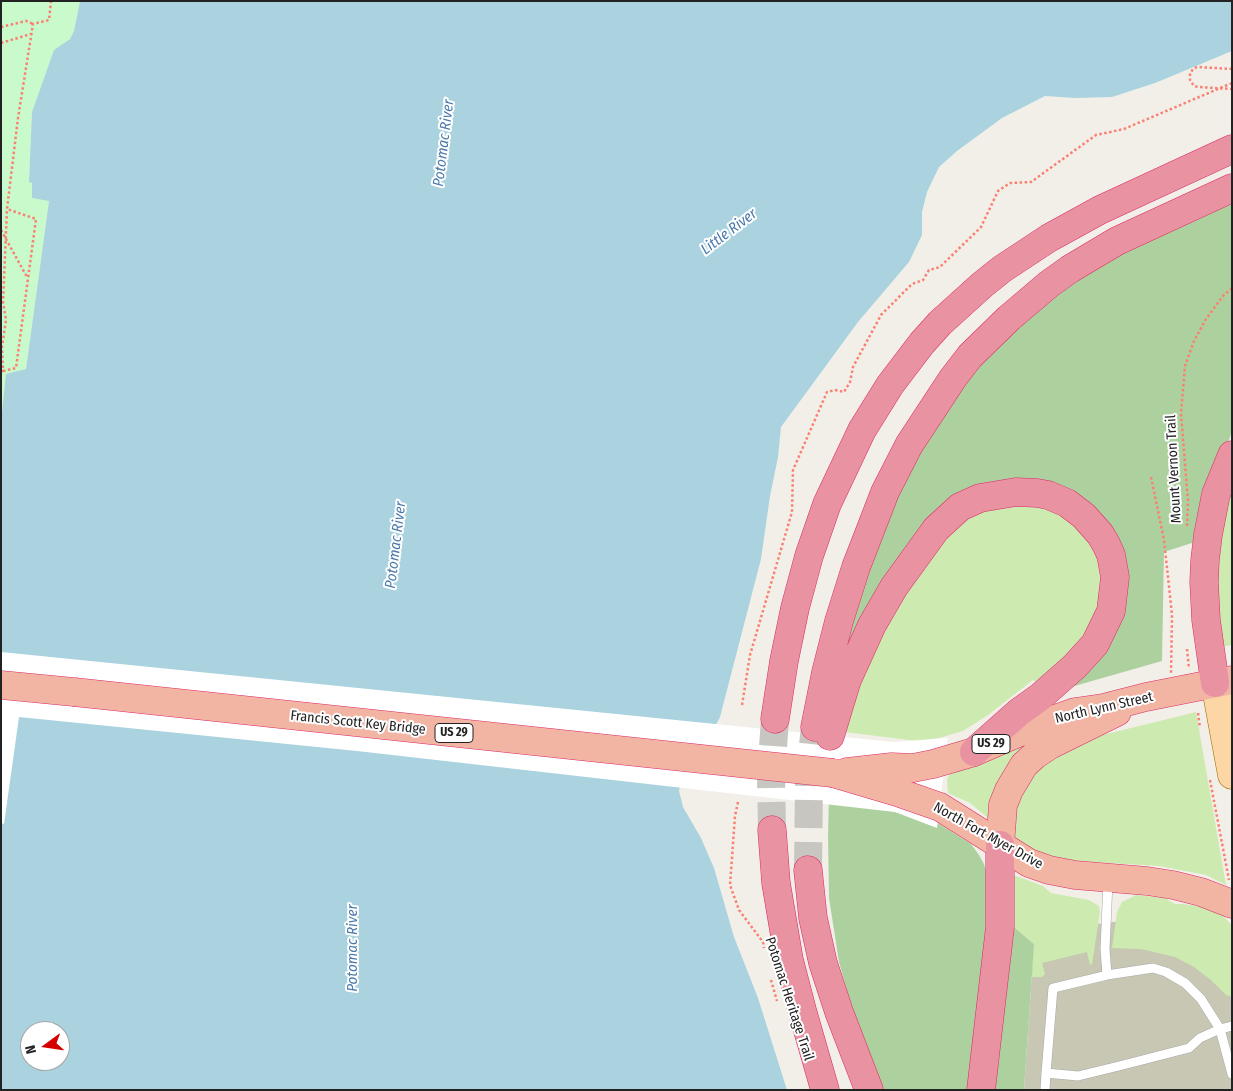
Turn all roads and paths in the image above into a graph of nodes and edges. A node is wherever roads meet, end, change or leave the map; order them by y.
1 (51, 1) edge
2 (33, 24) junction
3 (1, 27) edge
4 (31, 34) junction
5 (1, 43) edge
6 (1232, 69) edge
7 (1232, 89) edge
8 (1227, 150) edge
9 (1232, 188) edge
10 (7, 209) junction
11 (1, 230) edge
12 (5, 237) junction
13 (28, 278) junction
14 (1232, 288) edge
15 (2, 371) edge
16 (1232, 455) edge
17 (1151, 477) dead end
18 (1187, 529) dead end
19 (1187, 646) dead end
20 (1188, 664) dead end
21 (1223, 682) edge
22 (1, 685) edge
23 (1174, 691) junction
24 (1146, 697) junction
25 (775, 719) tunnel mouth
26 (1199, 720) dead end
27 (1201, 730) dead end
28 (974, 752) junction
29 (834, 773) junction
30 (1221, 776) edge
31 (738, 802) dead end
32 (772, 830) tunnel mouth
33 (1000, 845) junction
34 (808, 870) tunnel mouth
35 (1108, 879) junction
36 (1230, 891) edge
37 (765, 951) dead end
38 (1107, 975) junction
39 (771, 979) dead end
40 (779, 1006) dead end
41 (1232, 1026) edge
42 (1220, 1029) junction
43 (1046, 1073) junction
44 (1232, 1074) edge
45 (825, 1090) edge
46 (869, 1090) edge
47 (981, 1090) edge
48 (1045, 1090) edge

1 - 2 path
2 - 3 path
2 - 4 path
4 - 5 path
4 - 10 path
6 - 7 path, bridge
8 - 25 highway
9 - 28 highway
10 - 12 path
10 - 13 path
11 - 12 path
12 - 13 path
12 - 15 path
13 - 15 path
14 - 18 path, Mount Vernon Trail
16 - 21 highway
17 - 23 path
19 - 20 path
21 - 23 highway, North Lynn Street / US 29
21 - 30 main road
22 - 29 highway, Francis Scott Key Bridge / US 29, bridge
23 - 24 highway, North Lynn Street / US 29
24 - 28 highway, North Lynn Street / US 29
24 - 33 highway
26 - 27 path
28 - 29 highway, North Lynn Street / US 29
29 - 33 highway, North Fort Myer Drive / US 29
30 - 36 path
31 - 37 path, Potomac Heritage Trail
32 - 45 highway
33 - 35 highway, North Fort Myer Drive / US 29
33 - 47 highway
34 - 46 highway
35 - 36 highway, North Fort Myer Drive / US 29
35 - 38 lane
38 - 42 lane
38 - 43 lane
39 - 40 path, Potomac Heritage Trail
41 - 42 lane
42 - 43 lane
42 - 44 lane
43 - 48 lane

